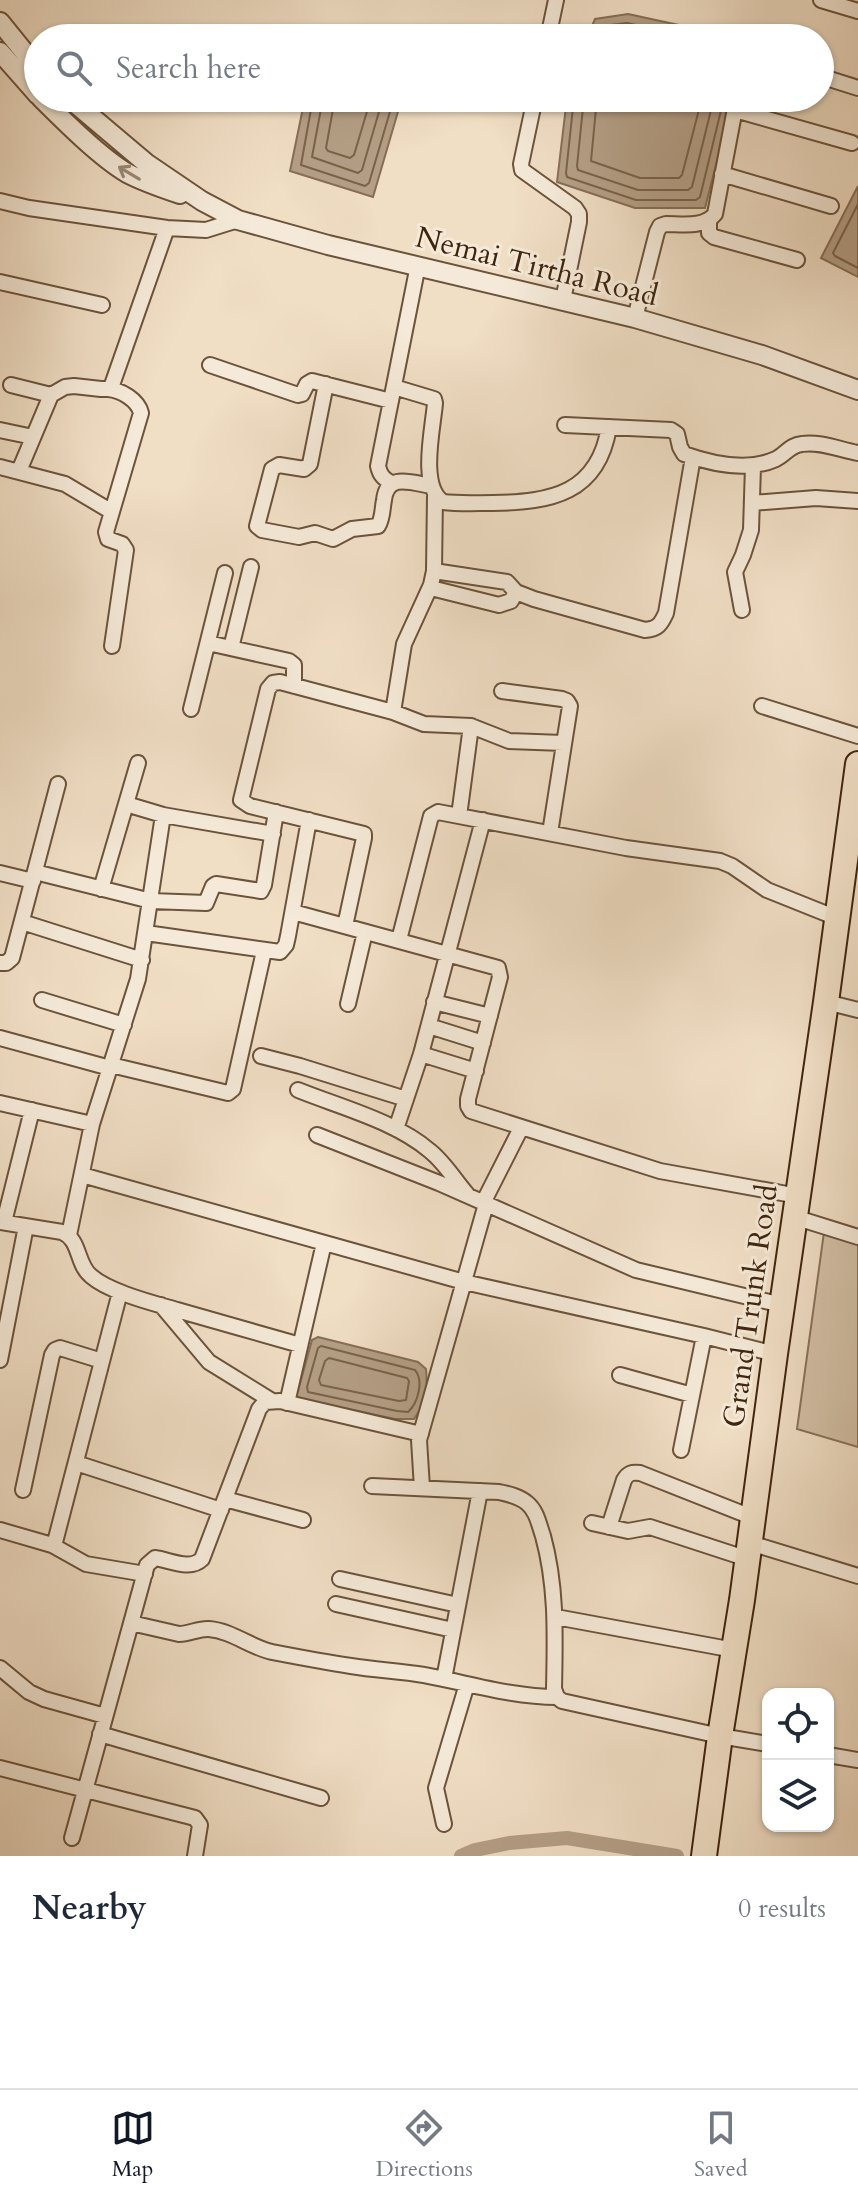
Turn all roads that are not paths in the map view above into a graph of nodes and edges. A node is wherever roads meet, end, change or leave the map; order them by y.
1 (556, 0) edge
2 (828, 1) edge
3 (858, 11) edge
4 (0, 22) edge
5 (551, 24) edge
6 (0, 52) edge
7 (24, 52) edge
8 (24, 78) edge
9 (834, 80) edge
10 (858, 88) edge
11 (57, 112) edge
12 (86, 112) edge
13 (532, 112) edge
14 (734, 112) edge
15 (760, 112) edge
16 (852, 143) dead end
17 (722, 174) junction
18 (202, 201) junction
19 (0, 202) edge
20 (831, 206) dead end
21 (238, 220) junction
22 (709, 221) junction
23 (167, 228) junction
24 (797, 260) dead end
25 (418, 265) junction
26 (0, 282) edge
27 (563, 300) junction
28 (102, 305) dead end
29 (635, 318) junction
30 (210, 365) dead end
31 (326, 384) junction
32 (11, 385) dead end
33 (108, 389) junction
34 (858, 390) edge
35 (393, 394) junction
36 (51, 395) junction
37 (565, 425) dead end
38 (609, 427) junction
39 (0, 430) edge
40 (33, 437) junction
41 (858, 453) edge
42 (693, 457) junction
43 (753, 466) junction
44 (0, 467) edge
45 (19, 471) junction
46 (391, 483) junction
47 (434, 491) junction
48 (858, 501) edge
49 (752, 503) junction
50 (112, 512) junction
51 (251, 567) dead end
52 (434, 571) junction
53 (225, 573) dead end
54 (500, 581) junction
55 (431, 588) junction
56 (516, 592) junction
57 (492, 603) junction
58 (742, 610) dead end
59 (208, 643) junction
60 (112, 646) dead end
61 (231, 648) junction
62 (294, 686) junction
63 (502, 691) dead end
64 (762, 706) dead end
65 (191, 709) dead end
66 (393, 712) junction
67 (471, 726) junction
68 (858, 736) edge
69 (563, 743) junction
70 (138, 763) dead end
71 (858, 764) edge
72 (58, 784) dead end
73 (126, 804) junction
74 (276, 812) junction
75 (163, 815) junction
76 (459, 816) junction
77 (309, 820) junction
78 (483, 820) junction
79 (550, 833) junction
80 (273, 834) junction
81 (851, 874) edge
82 (1, 875) edge
83 (34, 877) junction
84 (101, 889) junction
85 (151, 901) junction
86 (293, 912) junction
87 (837, 918) junction
88 (22, 922) junction
89 (345, 926) junction
90 (365, 932) junction
91 (146, 933) junction
92 (399, 940) junction
93 (264, 951) junction
94 (446, 953) junction
95 (142, 960) junction
96 (0, 963) edge
97 (42, 1000) dead end
98 (434, 1002) junction
99 (826, 1002) junction
100 (348, 1004) dead end
101 (858, 1010) edge
102 (490, 1016) junction
103 (124, 1025) junction
104 (429, 1026) junction
105 (0, 1038) edge
106 (483, 1043) junction
107 (421, 1054) junction
108 (261, 1056) dead end
109 (110, 1067) junction
110 (476, 1071) junction
111 (298, 1090) dead end
112 (406, 1099) junction
113 (0, 1103) edge
114 (32, 1110) junction
115 (92, 1124) junction
116 (521, 1128) junction
117 (396, 1129) junction
118 (317, 1135) dead end
119 (82, 1175) junction
120 (469, 1196) junction
121 (485, 1204) junction
122 (796, 1207) junction
123 (2, 1222) edge
124 (26, 1226) junction
125 (69, 1235) junction
126 (858, 1237) edge
127 (324, 1243) junction
128 (464, 1282) junction
129 (120, 1292) junction
130 (160, 1305) junction
131 (782, 1305) junction
132 (704, 1336) junction
133 (300, 1345) junction
134 (775, 1354) junction
135 (0, 1360) edge
136 (102, 1361) junction
137 (620, 1375) dead end
138 (692, 1395) junction
139 (280, 1402) junction
140 (421, 1434) junction
141 (681, 1450) dead end
142 (76, 1463) junction
143 (372, 1486) dead end
144 (422, 1488) junction
145 (23, 1490) dead end
146 (480, 1491) junction
147 (223, 1505) junction
148 (754, 1518) junction
149 (303, 1520) dead end
150 (592, 1523) dead end
151 (609, 1527) junction
152 (0, 1530) edge
153 (54, 1546) junction
154 (749, 1551) junction
155 (145, 1574) junction
156 (858, 1576) edge
157 (340, 1579) dead end
158 (336, 1604) dead end
159 (458, 1605) junction
160 (556, 1617) junction
161 (131, 1623) junction
162 (453, 1630) junction
163 (734, 1650) junction
164 (0, 1668) edge
165 (444, 1679) junction
166 (467, 1684) junction
167 (557, 1697) junction
168 (105, 1716) junction
169 (100, 1734) junction
170 (720, 1736) junction
171 (762, 1743) edge
172 (834, 1756) edge
173 (858, 1760) edge
174 (0, 1768) edge
175 (85, 1791) junction
176 (321, 1798) dead end
177 (444, 1824) dead end
178 (72, 1838) dead end
179 (195, 1856) edge
180 (704, 1856) edge

1 - 5 street
2 - 3 street
4 - 7 street
6 - 8 street, Nemai Tirtha Road
9 - 10 street
18 -> 11 street, Nemai Tirtha Road
12 - 18 street, Nemai Tirtha Road
13 - 27 street
14 - 17 street
15 - 16 street
17 - 20 street
17 - 22 street
18 - 21 street, Nemai Tirtha Road
19 - 23 street
21 - 23 street
21 - 25 street, Nemai Tirtha Road
22 - 24 street
22 - 29 street
23 - 33 street
25 - 27 street, Nemai Tirtha Road
25 - 35 street
26 - 28 street
27 - 29 street, Nemai Tirtha Road
29 - 34 street, Nemai Tirtha Road
30 - 31 street
31 - 35 street
31 - 46 street
32 - 36 street
33 - 36 street
33 - 50 street
35 - 46 street
35 - 47 street
36 - 40 street
37 - 38 street
38 - 42 street
38 - 47 street
39 - 40 street
40 - 45 street
41 - 43 street
42 - 43 street
42 - 56 street
43 - 49 street
44 - 45 street
45 - 50 street
46 - 47 street
47 - 52 street
48 - 49 street
49 - 58 street
50 - 60 street
51 - 61 street
52 - 54 street
52 - 55 street
53 - 59 street
54 - 56 street
54 - 57 street
55 - 57 street
55 - 66 street
56 - 57 street
59 - 61 street
59 - 65 street
61 - 62 street
62 - 66 street
62 - 74 street
63 - 69 street
64 - 68 street
66 - 67 street
67 - 69 street
67 - 76 street
69 - 79 street
70 - 73 street
71 - 81 main road, Grand Trunk Road
72 - 83 street
73 - 75 street
73 - 84 street
74 - 77 street
74 - 80 street
75 - 80 street
75 - 85 street
76 - 78 street
76 - 92 street
77 - 86 street
77 - 89 street
78 - 79 street
78 - 94 street
79 - 87 street
80 - 85 street
81 - 87 main road, Grand Trunk Road
82 - 83 street
83 - 84 street
83 - 88 street
84 - 85 street
85 - 91 street
86 - 89 street
86 - 93 street
87 - 99 main road, Grand Trunk Road
88 - 95 street
88 - 96 street
89 - 90 street
90 - 92 street
90 - 100 street
91 - 93 street
91 - 95 street
92 - 94 street
93 - 109 street
94 - 98 street
94 - 102 street
95 - 103 street
97 - 103 street
98 - 102 street
98 - 104 street
99 - 101 street
99 - 122 main road, Grand Trunk Road
102 - 106 street
103 - 109 street
104 - 106 street
104 - 107 street
105 - 109 street
106 - 110 street
107 - 110 street
107 - 112 street
108 - 112 street
109 - 115 street
110 - 116 street
111 - 117 street
112 - 117 street
113 - 114 street
114 - 115 street
114 - 123 street
115 - 119 street
116 - 121 street
116 - 122 street
117 - 120 street
118 - 120 street
119 - 125 street
119 - 127 street
120 - 121 street
121 - 128 street
121 - 131 street
122 - 126 street
122 - 131 main road, Grand Trunk Road
123 - 124 street
124 - 125 street
124 - 135 street
125 - 129 street
127 - 128 street
127 - 133 street
128 - 132 street
128 - 140 street
129 - 130 street
129 - 136 street
130 - 133 street
130 - 139 street
131 - 134 main road, Grand Trunk Road
132 - 134 street
132 - 138 street
133 - 139 street
134 - 148 main road, Grand Trunk Road
136 - 142 street
136 - 145 street
137 - 138 street
138 - 141 street
139 - 140 street
139 - 147 street
140 - 144 street
142 - 147 street
142 - 153 street
143 - 144 street
144 - 146 street
146 - 159 street
146 - 160 street
147 - 149 street
147 - 155 street
148 - 151 street
148 - 154 main road, Grand Trunk Road
150 - 151 street
151 - 154 street
152 - 153 street
153 - 155 street
154 - 156 street
154 - 163 main road, Grand Trunk Road
155 - 161 street
157 - 159 street
158 - 162 street
159 - 162 street
160 - 163 street
160 - 167 street
161 - 165 street
161 - 168 street
162 - 165 street
163 - 170 main road, Grand Trunk Road
164 - 168 street
165 - 166 street
166 - 167 street
166 - 177 street
167 - 170 street
168 - 169 street
169 - 175 street
169 - 176 street
170 - 171 street
170 - 180 main road, Grand Trunk Road
172 - 173 street
174 - 175 street
175 - 178 street
175 - 179 street

